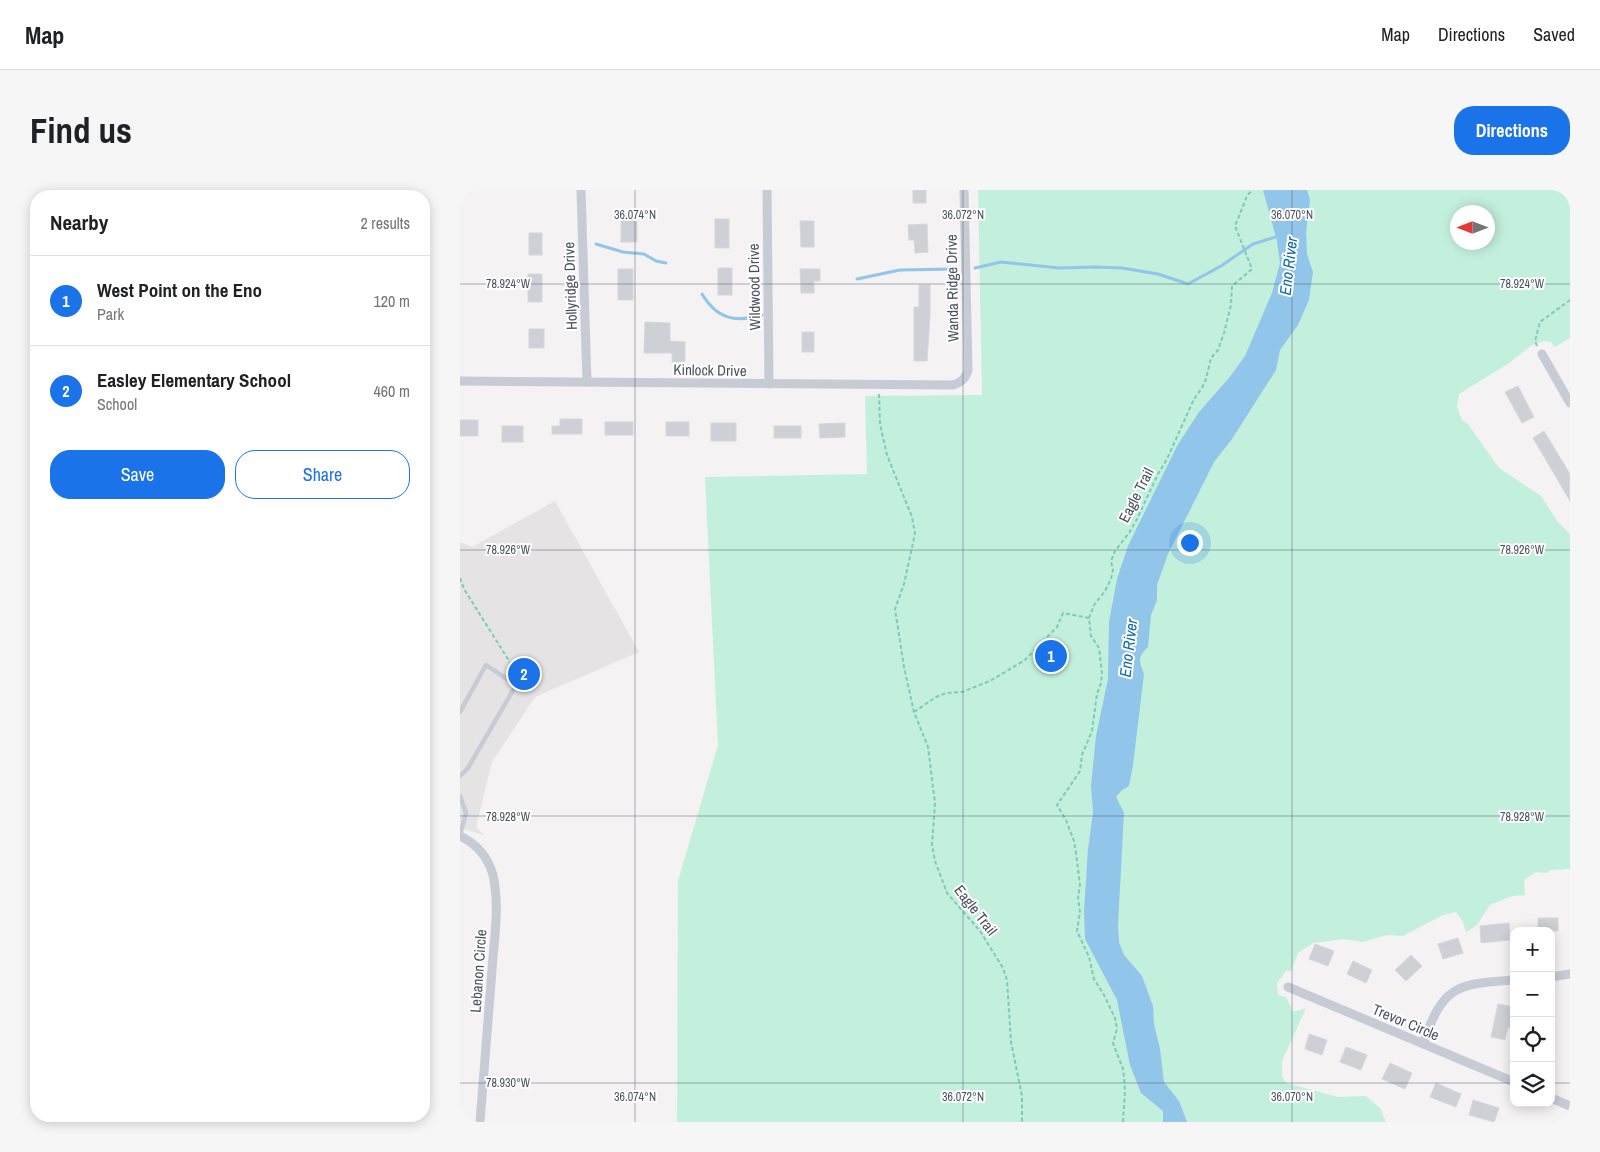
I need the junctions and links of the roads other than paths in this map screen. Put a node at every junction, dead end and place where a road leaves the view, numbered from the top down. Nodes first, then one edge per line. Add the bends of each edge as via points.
1 (582, 190) edge
2 (767, 190) edge
3 (964, 190) edge
4 (1542, 354) road end
5 (460, 381) edge
6 (586, 382) junction
7 (960, 383) joint
8 (769, 384) junction
9 (1570, 403) edge
10 (514, 670) road end
11 (515, 685) junction
12 (460, 712) edge
13 (460, 776) edge
14 (460, 796) edge
15 (460, 836) edge
16 (1570, 974) edge
17 (1555, 976) edge
18 (1510, 980) edge
19 (1288, 987) dead end
20 (1423, 1044) junction
21 (1510, 1080) edge
22 (1555, 1100) edge
23 (1570, 1106) edge
24 (480, 1122) edge

1 - 6 street, Hollyridge Drive
2 - 8 street, Wildwood Drive
3 - 7 street, Wanda Ridge Drive via 968,370
4 - 9 street
5 - 6 street, Kinlock Drive
6 - 8 street, Kinlock Drive
7 - 8 street, Kinlock Drive
10 - 11 lane
11 - 12 lane via 486,665
11 - 13 lane via 468,768
14 - 15 lane via 466,813
15 - 24 street, Lebanon Circle via 484,855 492,874 495,898
16 - 17 street
18 - 20 street via 1470,984 1454,991 1439,1007
19 - 20 street, Trevor Circle
20 - 21 street, Trevor Circle
22 - 23 street

